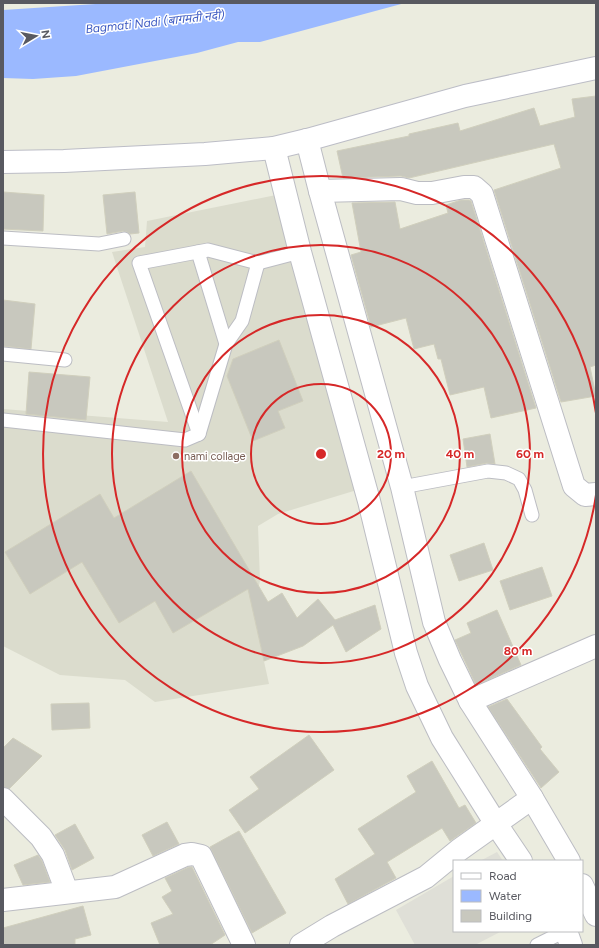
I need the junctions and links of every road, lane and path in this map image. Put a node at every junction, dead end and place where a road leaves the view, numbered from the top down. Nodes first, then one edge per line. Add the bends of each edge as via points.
1 (596, 68) edge
2 (307, 140) junction
3 (274, 148) junction
4 (3, 162) edge
5 (320, 191) junction
6 (3, 238) edge
7 (124, 239) dead end
8 (198, 252) junction
9 (300, 252) junction
10 (258, 263) junction
11 (226, 344) junction
12 (3, 354) edge
13 (65, 360) dead end
14 (3, 420) edge
15 (199, 434) junction
16 (402, 488) junction
17 (596, 494) edge
18 (532, 515) dead end
19 (596, 646) edge
20 (470, 701) junction
21 (532, 798) junction
22 (3, 799) edge
23 (496, 824) junction
24 (520, 860) edge
25 (568, 860) edge
26 (583, 887) edge
27 (67, 892) junction
28 (3, 900) edge
29 (596, 915) edge
30 (564, 932) edge
31 (566, 932) edge
32 (244, 945) edge
33 (301, 945) edge
34 (537, 945) edge
35 (572, 945) edge

1 - 2 street via 465,96
2 - 3 street
2 - 5 street
3 - 4 street via 64,162
3 - 9 street
5 - 16 street
5 - 17 street via 401,189 432,193 474,187 482,194 574,486 585,495
6 - 7 lane via 99,244
8 - 10 lane via 208,250
8 - 11 lane
8 - 15 lane via 139,263
9 - 10 lane
9 - 23 street via 369,501 406,653 417,686 442,738
10 - 11 lane via 242,321
11 - 15 lane
12 - 13 lane
14 - 15 lane via 185,440
16 - 18 lane via 488,471 506,473 519,479
16 - 20 street via 434,622
19 - 20 street
20 - 21 street
21 - 23 street
21 - 25 street
22 - 27 street via 42,837 53,855
23 - 24 street
23 - 33 street via 426,877
26 - 29 street
27 - 28 street
27 - 32 street via 115,886 185,855 201,856
30 - 34 lane
31 - 35 street

